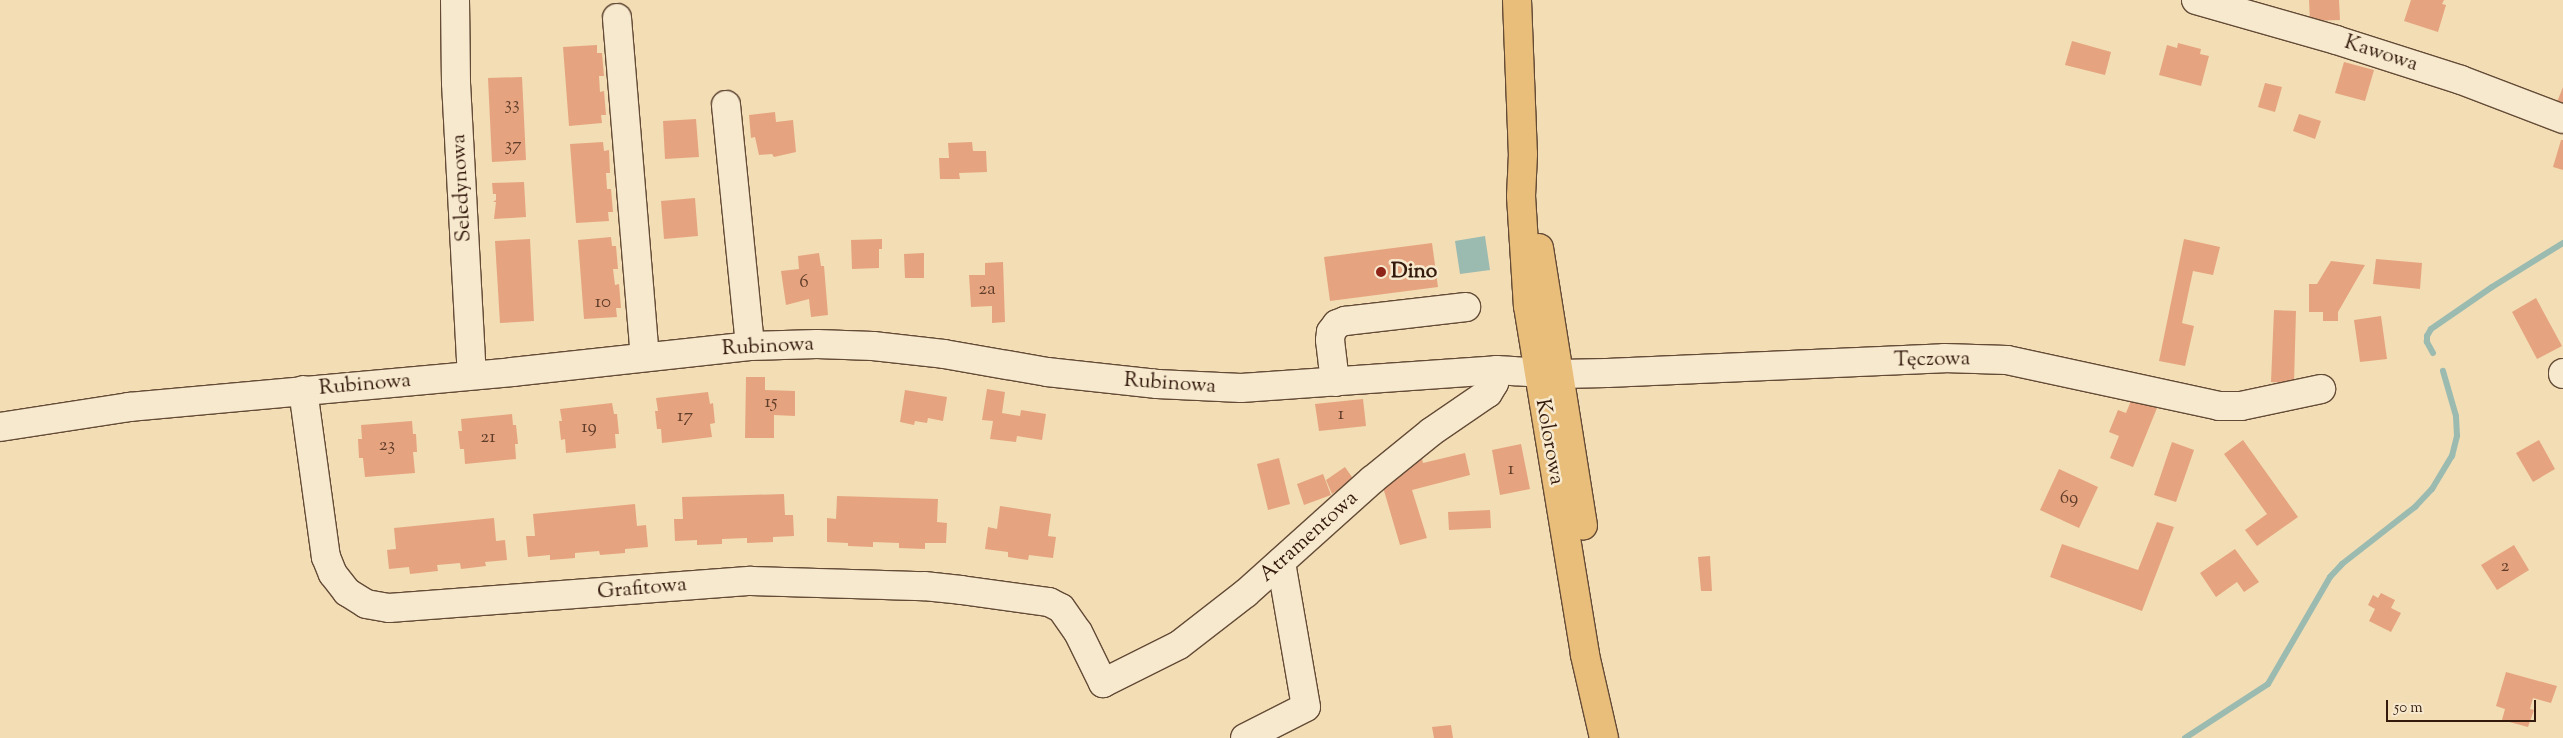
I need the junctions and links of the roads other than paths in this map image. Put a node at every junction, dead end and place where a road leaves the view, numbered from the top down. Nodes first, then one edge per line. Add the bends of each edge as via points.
1 (455, 0) edge
2 (1517, 0) edge
3 (2196, 0) edge
4 (617, 18) dead end
5 (726, 105) dead end
6 (2563, 119) edge
7 (1466, 307) dead end
8 (750, 346) junction
9 (645, 357) junction
10 (1496, 370) junction
11 (1548, 373) junction
12 (472, 375) junction
13 (1335, 382) junction
14 (2321, 389) dead end
15 (303, 390) junction
16 (0, 427) edge
17 (1281, 562) junction
18 (1103, 684) joint
19 (1603, 732) edge
20 (1245, 738) edge

1 - 12 street, Seledynowa via 456,83
2 - 11 main road, Kolorowa via 1525,273
3 - 6 street, Kawowa via 2461,80
4 - 9 street
5 - 8 street
7 - 13 street via 1337,324 1330,340
8 - 9 street, Rubinowa
8 - 13 street, Rubinowa via 873,346 944,354 1047,372 1157,384 1242,388
9 - 12 street, Rubinowa
10 - 11 street, Rubinowa
10 - 13 street, Rubinowa
10 - 17 street, Atramentowa via 1488,393 1424,438
11 - 14 street, Tęczowa via 1944,358 2007,360 2218,406 2241,406
11 - 19 main road, Kolorowa via 1585,655
12 - 15 street, Rubinowa
15 - 16 street, Rubinowa via 129,407
15 - 18 street, Grafitowa via 326,556 333,574 347,592 366,604 389,608 751,581 924,586 1049,602 1061,608 1078,632
17 - 18 street, Atramentowa via 1179,645
17 - 20 street via 1306,707

